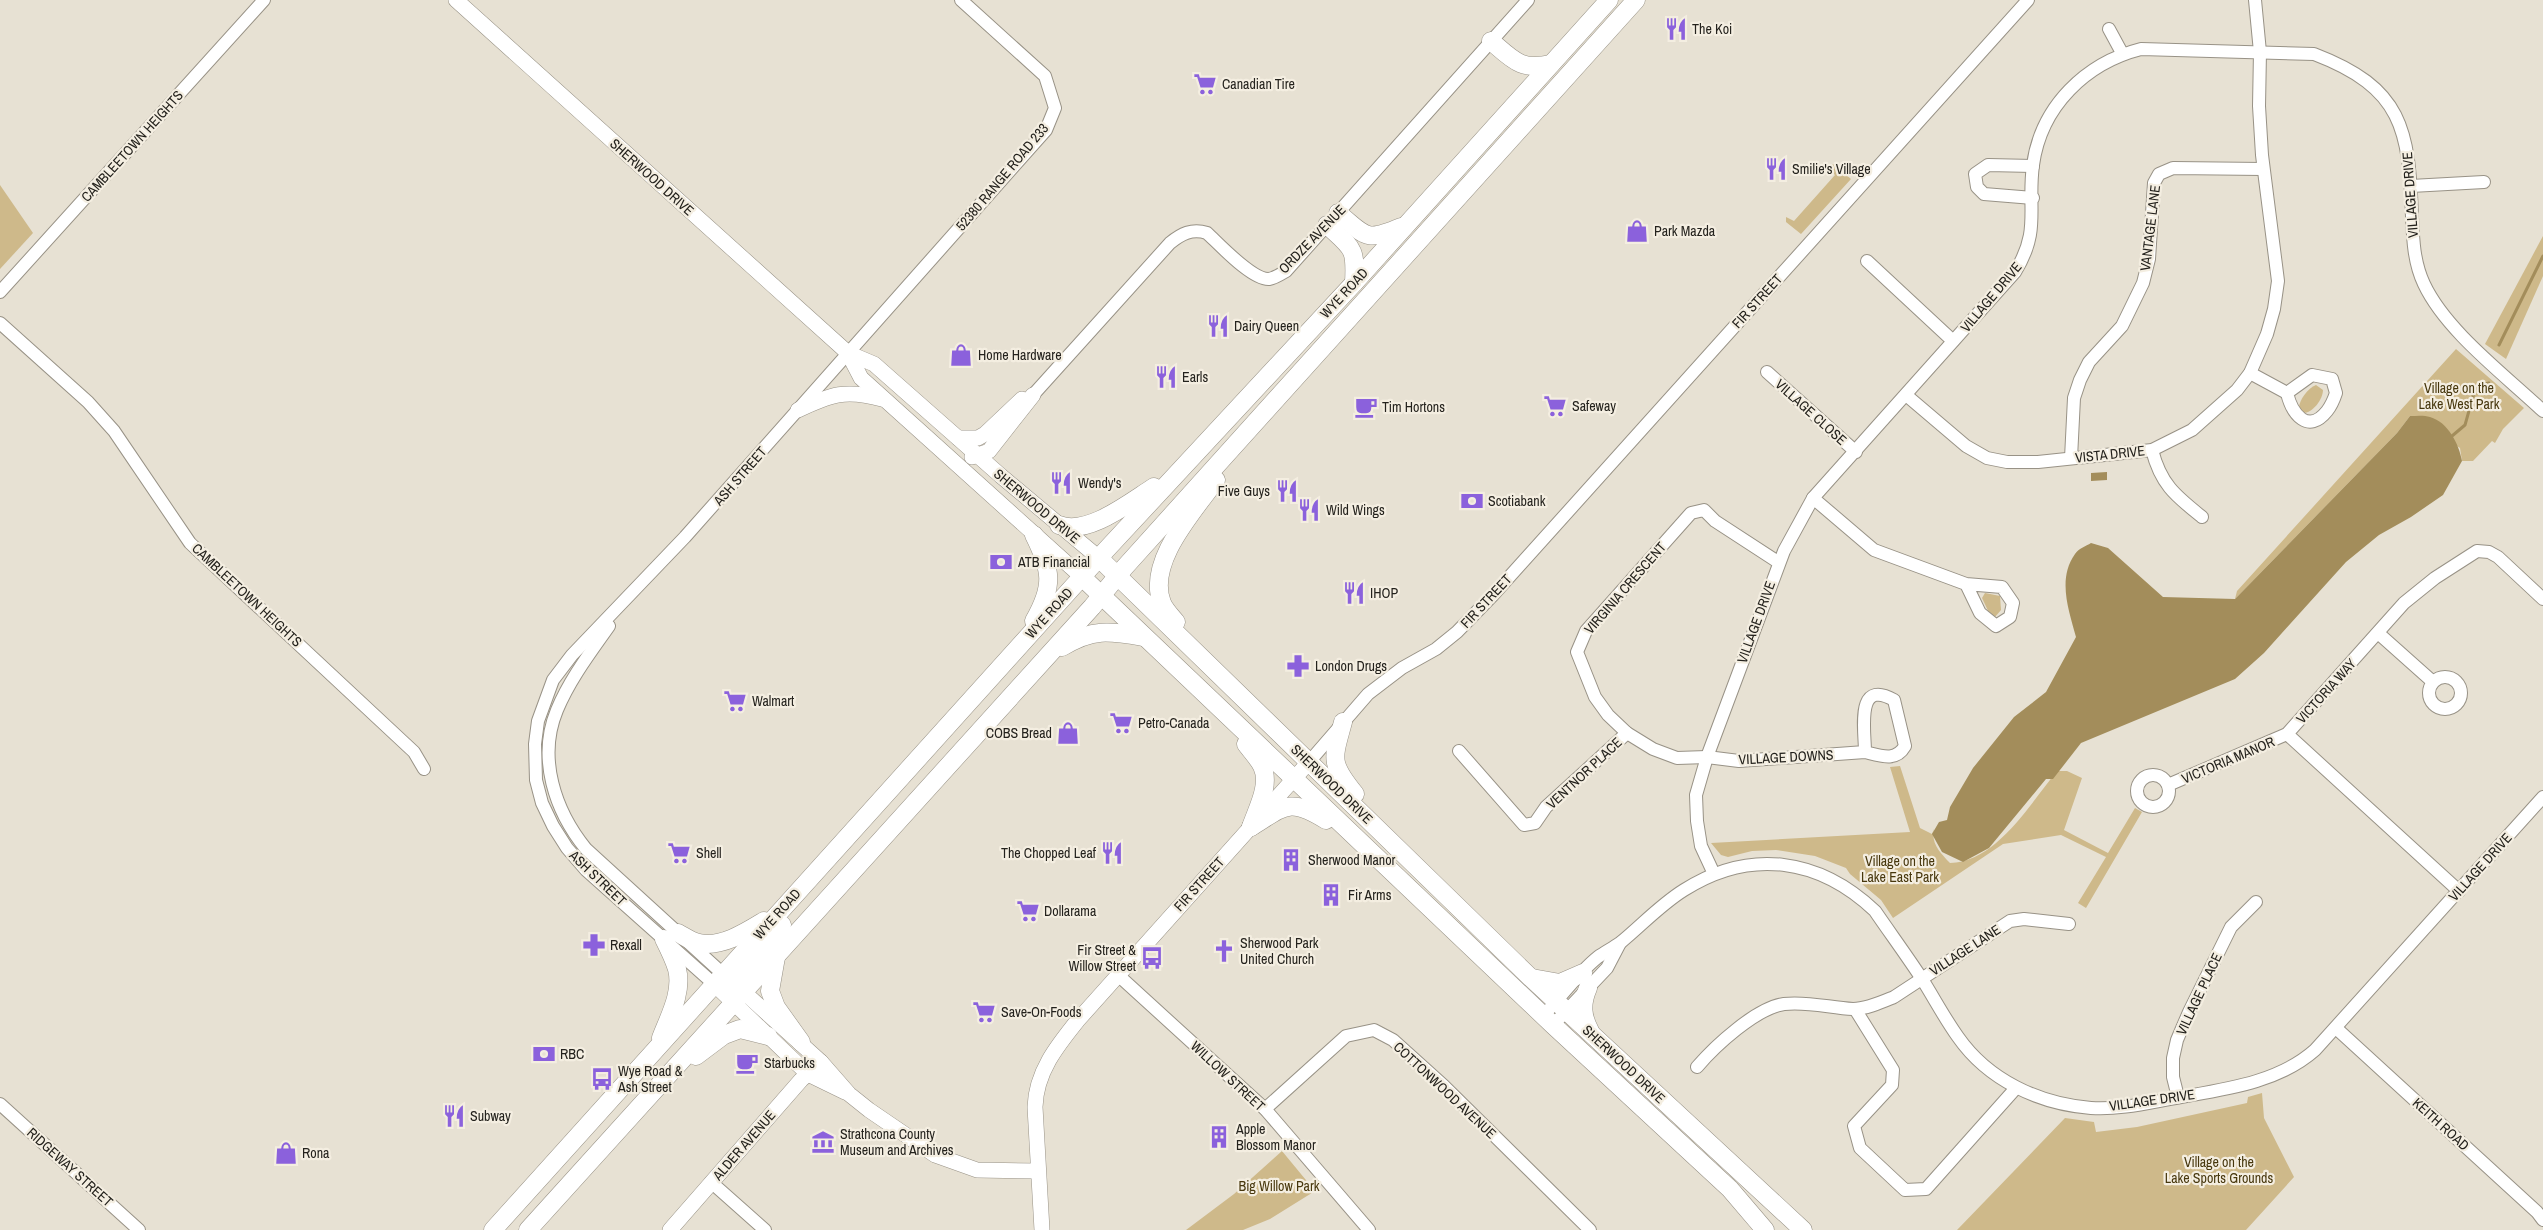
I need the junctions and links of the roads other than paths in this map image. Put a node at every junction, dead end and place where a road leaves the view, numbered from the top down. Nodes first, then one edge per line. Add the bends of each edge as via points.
1 (264, 0) edge
2 (456, 0) edge
3 (961, 0) edge
4 (1528, 0) edge
5 (1609, 0) edge
6 (1636, 0) edge
7 (2028, 0) edge
8 (2255, 0) edge
9 (2109, 29) dead end
10 (1491, 41) junction
11 (2260, 52) junction
12 (2122, 53) junction
13 (1551, 64) junction
14 (2033, 166) junction
15 (2264, 169) junction
16 (2484, 182) dead end
17 (2411, 186) junction
18 (2033, 198) junction
19 (1333, 219) junction
20 (1406, 225) junction
21 (1867, 261) dead end
22 (1354, 283) junction
23 (0, 292) edge
24 (0, 323) edge
25 (1953, 341) junction
26 (848, 353) junction
27 (1767, 372) dead end
28 (2250, 373) junction
29 (2288, 393) dead end
30 (1033, 395) junction
31 (1906, 395) junction
32 (885, 400) junction
33 (798, 410) junction
34 (1266, 410) junction
35 (2543, 411) edge
36 (911, 423) junction
37 (958, 438) junction
38 (2152, 450) junction
39 (1856, 452) junction
40 (978, 456) junction
41 (2071, 458) junction
42 (1176, 473) junction
43 (1813, 498) junction
44 (2202, 517) dead end
45 (1059, 525) junction
46 (1034, 535) junction
47 (1099, 558) junction
48 (1778, 562) junction
49 (1117, 576) junction
50 (1082, 578) junction
51 (1966, 584) dead end
52 (1101, 597) junction
53 (2543, 599) edge
54 (2378, 633) junction
55 (1144, 636) junction
56 (1022, 643) junction
57 (1050, 653) junction
58 (2433, 682) dead end
59 (1232, 689) junction
60 (1226, 715) junction
61 (1343, 722) junction
62 (1628, 733) junction
63 (2287, 734) junction
64 (1459, 751) dead end
65 (1866, 752) junction
66 (1707, 757) junction
67 (1309, 762) junction
68 (424, 769) dead end
69 (1294, 778) junction
70 (2168, 785) dead end
71 (2543, 797) edge
72 (1251, 827) junction
73 (1358, 841) junction
74 (1396, 845) junction
75 (834, 850) junction
76 (1714, 874) junction
77 (2459, 891) junction
78 (2256, 902) dead end
79 (778, 914) junction
80 (2069, 924) dead end
81 (671, 936) junction
82 (777, 953) junction
83 (1118, 974) junction
84 (1531, 978) junction
85 (1921, 978) junction
86 (1586, 980) junction
87 (730, 988) junction
88 (1562, 1006) junction
89 (1855, 1009) junction
90 (1548, 1021) junction
91 (2337, 1028) junction
92 (1592, 1034) junction
93 (768, 1036) junction
94 (801, 1042) junction
95 (658, 1048) junction
96 (821, 1062) junction
97 (1697, 1066) dead end
98 (808, 1074) junction
99 (666, 1078) junction
100 (2016, 1088) junction
101 (849, 1094) junction
102 (2178, 1097) junction
103 (0, 1104) edge
104 (1265, 1109) junction
105 (1038, 1171) junction
106 (711, 1182) junction
107 (2543, 1220) edge
108 (140, 1230) edge
109 (493, 1230) edge
110 (528, 1230) edge
111 (670, 1230) edge
112 (765, 1230) edge
113 (1042, 1230) edge
114 (1369, 1230) edge
115 (1590, 1230) edge
116 (1765, 1230) edge
117 (1803, 1230) edge

1 - 23 street, CAMBLEETOWN HEIGHTS
2 - 26 street, SHERWOOD DRIVE
3 - 26 street, 52380 RANGE ROAD 233 via 1045,76 1055,108 1046,130
4 - 10 street, ORDZE AVENUE
5 - 13 main road, WYE ROAD
6 - 34 main road, WYE ROAD
7 - 61 street, FIR STREET via 1473,616 1436,649 1381,684
8 - 11 street, VISTA DRIVE
9 - 12 street
10 - 13 main road via 1521,65
10 - 19 street, ORDZE AVENUE
11 - 12 street, VILLAGE DRIVE via 2141,49
11 - 15 street, VISTA DRIVE via 2258,106
11 - 17 street, VILLAGE DRIVE via 2314,54 2350,69 2376,88 2405,135
12 - 14 street, VILLAGE DRIVE via 2092,71 2063,95 2040,134
13 - 20 main road, WYE ROAD
14 - 18 street, VILLAGE DRIVE
14 - 18 street via 1988,165 1974,174 1977,187 1984,194
15 - 28 street, VISTA DRIVE via 2278,281 2267,334
15 - 41 street, VANTAGE LANE via 2173,168 2159,174 2154,183 2149,259 2143,283 2122,326 2089,362 2080,380 2074,398
16 - 17 street
17 - 35 street, VILLAGE DRIVE via 2413,243 2424,284 2446,320
18 - 25 street, VILLAGE DRIVE via 2030,239 2025,256 2015,272
19 - 20 main road via 1369,237
19 - 22 main road via 1354,253
19 - 30 street, ORDZE AVENUE via 1286,270 1270,279 1249,270 1207,233 1199,230 1180,235
20 - 22 main road, WYE ROAD
21 - 25 street
22 - 42 main road, WYE ROAD
24 - 68 street, CAMBLEETOWN HEIGHTS via 88,402 114,431 190,543 414,752
25 - 31 street, VILLAGE DRIVE
26 - 32 street, SHERWOOD DRIVE via 861,378
26 - 33 street, ASH STREET
26 - 37 street, SHERWOOD DRIVE via 874,364
27 - 39 street, VILLAGE CLOSE
28 - 29 street
28 - 38 street, VISTA DRIVE via 2220,407 2192,430
30 - 37 street via 1016,403 978,438
30 - 40 street via 989,452
31 - 39 street, VILLAGE DRIVE
31 - 41 street, VISTA DRIVE via 1966,446 1987,458 2038,462
32 - 33 street via 836,393
32 - 36 street, SHERWOOD DRIVE
33 - 81 street, ASH STREET via 630,597 572,655 553,680 538,721 536,780 542,803 567,848 586,870
34 - 49 main road, WYE ROAD
34 - 59 main road via 1172,541 1159,577 1158,587 1164,608 1212,661
36 - 40 street via 928,426 969,458
36 - 46 street, SHERWOOD DRIVE
37 - 40 street, SHERWOOD DRIVE
38 - 41 street, VISTA DRIVE
38 - 44 street via 2171,491
39 - 43 street, VILLAGE DRIVE
40 - 45 street, SHERWOOD DRIVE
42 - 45 main road via 1104,518 1070,529
42 - 47 main road, WYE ROAD
43 - 48 street, VILLAGE DRIVE
43 - 51 street via 1874,550
45 - 47 street, SHERWOOD DRIVE
46 - 50 street, SHERWOOD DRIVE
46 - 56 main road via 1050,575 1041,609
47 - 49 main road, SHERWOOD DRIVE
47 - 50 main road, WYE ROAD
48 - 62 street, VIRGINIA CRESCENT via 1715,521 1704,510 1691,513 1586,631 1577,652 1586,678 1604,709
48 - 66 street, VILLAGE DRIVE
49 - 52 main road, WYE ROAD
49 - 59 main road, SHERWOOD DRIVE
50 - 52 main road, SHERWOOD DRIVE
50 - 56 main road, WYE ROAD
52 - 55 main road, SHERWOOD DRIVE
52 - 57 main road, WYE ROAD
53 - 54 street, VICTORIA WAY via 2498,557 2489,552 2477,552 2435,578 2404,603
54 - 58 street
54 - 63 street, VICTORIA WAY
55 - 57 main road via 1094,632
55 - 60 main road, SHERWOOD DRIVE
56 - 75 main road, WYE ROAD
57 - 82 main road, WYE ROAD
59 - 67 main road, SHERWOOD DRIVE
60 - 69 main road, SHERWOOD DRIVE
60 - 72 main road via 1265,772 1264,790
61 - 67 street, FIR STREET
61 - 74 main road via 1335,749 1335,764
62 - 64 street, VENTNOR PLACE via 1546,807 1535,822 1524,824
62 - 66 street, VIRGINIA CRESCENT via 1653,749 1677,758
63 - 70 street, VICTORIA MANOR
63 - 77 street, VICTORIA WAY
65 - 65 street, VILLAGE DOWNS via 1894,756 1900,754 1905,746 1894,700 1886,696 1878,694 1871,697 1864,706
65 - 66 street, VILLAGE DOWNS via 1739,761
66 - 76 street, VILLAGE DRIVE via 1696,795 1697,821 1701,846
67 - 69 street, FIR STREET
67 - 74 main road, SHERWOOD DRIVE
69 - 72 street, FIR STREET
69 - 73 main road, SHERWOOD DRIVE
71 - 77 street, VILLAGE DRIVE
72 - 73 main road via 1294,805 1305,808
72 - 83 street, FIR STREET
73 - 90 main road, SHERWOOD DRIVE
74 - 84 main road, SHERWOOD DRIVE
75 - 79 main road, WYE ROAD
75 - 87 main road via 832,866
76 - 85 street, VILLAGE DRIVE via 1748,865 1771,864 1809,869 1834,880 1874,910
76 - 86 street, VILLAGE DRIVE via 1662,905 1620,943 1596,958
77 - 91 street, VILLAGE DRIVE
78 - 102 street, VILLAGE PLACE via 2231,927 2188,1012 2174,1058 2173,1077
79 - 81 main road via 720,942 698,943
79 - 87 main road, WYE ROAD
80 - 85 street, VILLAGE LANE via 2024,919 2010,921
81 - 87 street, ASH STREET
81 - 95 main road via 679,981
82 - 87 main road, WYE ROAD
82 - 94 main road via 770,990 776,1007
83 - 104 street, WILLOW STREET
83 - 105 street, FIR STREET via 1063,1038 1045,1065 1035,1090
84 - 86 main road via 1560,983
84 - 88 main road, SHERWOOD DRIVE
85 - 89 street, VILLAGE LANE via 1894,997
85 - 100 street, VILLAGE DRIVE via 1968,1049
86 - 88 street, VILLAGE DRIVE
86 - 92 main road via 1583,1013
87 - 93 street, ASH STREET
87 - 94 street, ASH STREET
87 - 95 main road, WYE ROAD
87 - 99 main road, WYE ROAD
88 - 90 street, VILLAGE DRIVE
88 - 92 main road, SHERWOOD DRIVE
89 - 97 street, VILLAGE LANE via 1782,1004 1744,1023
89 - 100 street via 1892,1070 1892,1084 1854,1126 1860,1148 1905,1190 1926,1189
90 - 116 main road, SHERWOOD DRIVE via 1730,1189
91 - 102 street, VILLAGE DRIVE via 2309,1056 2271,1076 2224,1090
91 - 107 street, KEITH ROAD
92 - 117 main road, SHERWOOD DRIVE
93 - 98 street, ASH STREET
93 - 99 main road via 745,1029 732,1032
94 - 96 street, ASH STREET
95 - 109 main road, WYE ROAD
96 - 98 street, ALDER AVENUE
96 - 101 street, ASH STREET
98 - 101 street, ASH STREET
98 - 106 street, ALDER AVENUE
99 - 110 main road, WYE ROAD
100 - 102 street, VILLAGE DRIVE via 2040,1098 2092,1108 2128,1106
101 - 105 street, ASH STREET via 914,1142 956,1164 977,1170
103 - 108 street, RIDGEWAY STREET
104 - 114 street, WILLOW STREET
104 - 115 street, COTTONWOOD AVENUE via 1346,1036 1374,1030 1393,1040 1444,1086
105 - 113 street, FIR STREET
106 - 111 street, ALDER AVENUE
106 - 112 street

